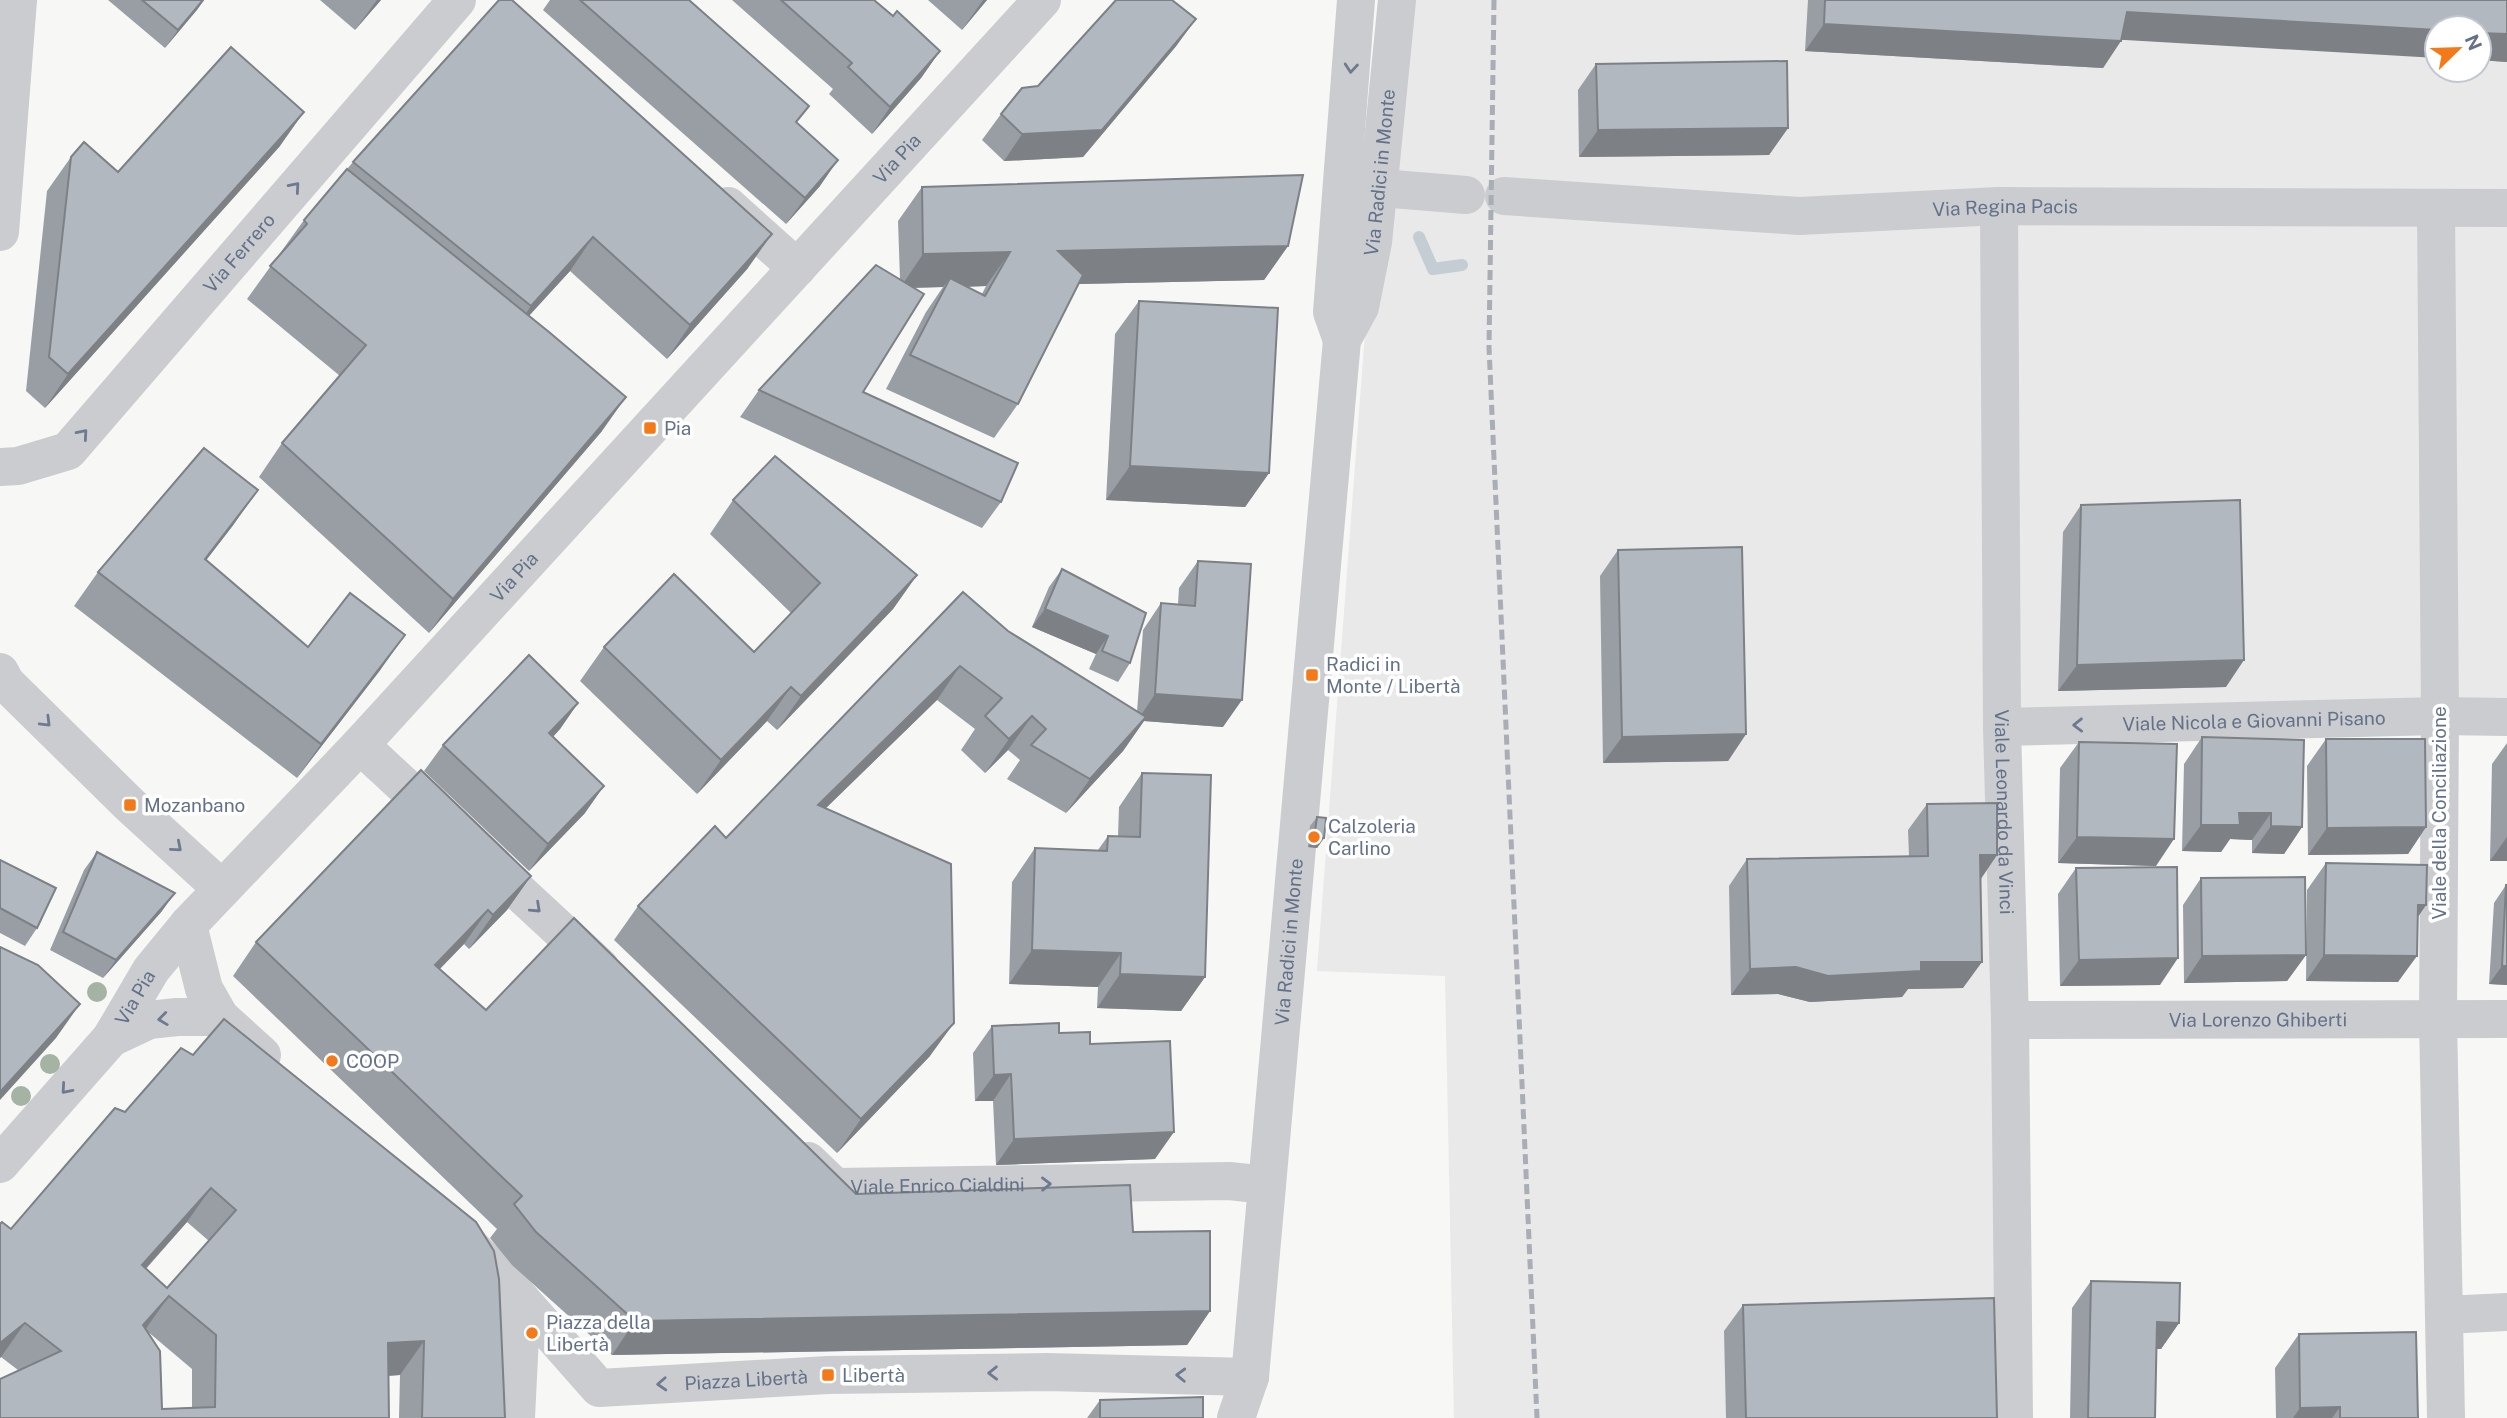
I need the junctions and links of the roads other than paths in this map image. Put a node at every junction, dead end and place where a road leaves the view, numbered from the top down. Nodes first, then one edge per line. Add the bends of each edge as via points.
1 (18, 0) edge
2 (457, 0) edge
3 (1042, 0) edge
4 (1356, 0) edge
5 (1397, 0) edge
6 (8, 51) edge
7 (703, 184) edge
8 (1342, 184) junction
9 (1380, 188) junction
10 (1465, 195) dead end
11 (1504, 196) dead end
12 (1999, 206) junction
13 (2507, 208) edge
14 (2436, 209) junction
15 (0, 232) edge
16 (797, 268) junction
17 (1342, 340) junction
18 (0, 467) edge
19 (0, 672) edge
20 (2440, 716) junction
21 (2507, 717) edge
22 (2002, 727) junction
23 (360, 745) junction
24 (222, 889) junction
25 (188, 925) junction
26 (623, 989) edge
27 (220, 1017) junction
28 (2438, 1019) junction
29 (2507, 1019) edge
30 (2010, 1020) junction
31 (111, 1038) junction
32 (290, 1080) edge
33 (785, 1140) edge
34 (0, 1164) edge
35 (1267, 1185) junction
36 (440, 1217) edge
37 (502, 1278) junction
38 (2507, 1312) edge
39 (2444, 1315) junction
40 (1250, 1377) junction
41 (516, 1418) edge
42 (1236, 1418) edge
43 (1263, 1418) edge
44 (2014, 1418) edge
45 (2446, 1418) edge

1 - 6 street
18 -> 2 street, Via Ferrero via 68,451
3 - 16 street, Via Pia
4 -> 8 street, Via Radici in Monte
5 - 9 street, Via Radici in Monte
6 - 15 street
7 - 16 street
8 - 9 street
8 - 17 street, Via Radici in Monte via 1332,312
9 - 10 street
9 - 17 street, Via Radici in Monte via 1360,307
11 - 12 street, Via Regina Pacis via 1799,216
12 - 14 street, Via Regina Pacis
12 - 22 street, Viale Leonardo da Vinci
13 - 14 street, Via Regina Pacis
14 - 20 street, Viale della Conciliazione
16 - 23 street, Via Pia
17 - 35 street, Via Radici in Monte
19 -> 24 street via 121,796
20 - 21 street, Viale Nicola e Giovanni Pisano
20 -> 22 street, Viale Nicola e Giovanni Pisano
20 - 28 street, Viale della Conciliazione
22 - 30 street, Viale Leonardo da Vinci
23 - 24 street, Via Pia
23 -> 26 street
24 - 25 street, Via Pia
25 - 27 street via 204,989
25 - 31 street, Via Pia via 151,970
27 -> 31 street via 149,1020
27 - 32 street
28 - 29 street, Via Lorenzo Ghiberti
28 - 30 street, Via Lorenzo Ghiberti
28 - 39 street, Viale della Conciliazione
30 - 44 street, Viale Leonardo da Vinci
31 -> 34 street, Via Pia
33 -> 35 street, Viale Enrico Cialdini via 835,1187 1229,1181
35 - 40 street, Via Radici in Monte
36 - 37 street
40 -> 37 street, Piazza Libertà via 1047,1372 828,1375 599,1388
37 - 41 street via 520,1336
38 - 39 street
39 - 45 street, Viale della Conciliazione
40 - 42 street, Via Radici in Monte
40 - 43 street, Via Radici in Monte

